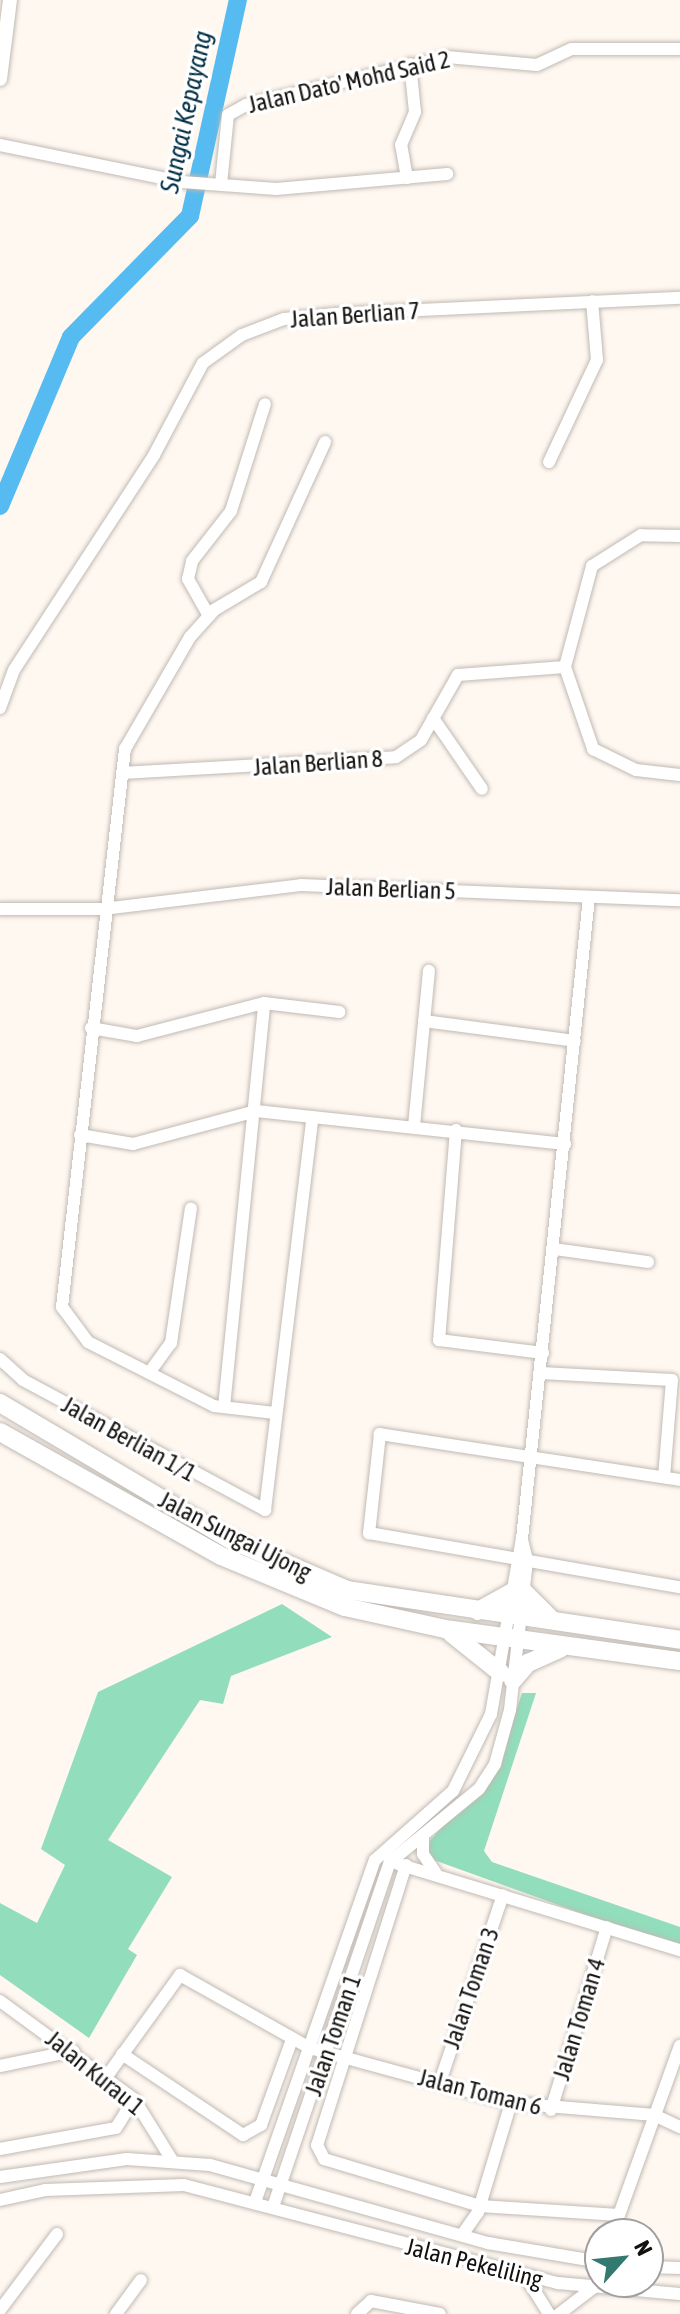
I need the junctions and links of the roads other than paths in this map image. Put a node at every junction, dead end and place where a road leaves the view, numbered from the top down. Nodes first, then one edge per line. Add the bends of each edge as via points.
1 (10, 0) edge
2 (680, 49) edge
3 (410, 64) junction
4 (0, 79) edge
5 (0, 145) edge
6 (447, 174) dead end
7 (407, 178) junction
8 (217, 184) junction
9 (680, 298) edge
10 (592, 301) junction
11 (265, 404) dead end
12 (325, 442) dead end
13 (549, 462) dead end
14 (680, 536) edge
15 (209, 616) junction
16 (565, 667) junction
17 (0, 708) edge
18 (433, 718) junction
19 (122, 773) junction
20 (680, 775) edge
21 (482, 789) dead end
22 (589, 897) junction
23 (680, 900) edge
24 (0, 909) edge
25 (103, 909) junction
26 (429, 971) dead end
27 (264, 1003) junction
28 (339, 1012) dead end
29 (424, 1021) junction
30 (91, 1028) junction
31 (575, 1041) junction
32 (256, 1111) junction
33 (312, 1119) junction
34 (414, 1126) junction
35 (456, 1130) junction
36 (80, 1135) junction
37 (565, 1144) junction
38 (191, 1208) dead end
39 (554, 1249) junction
40 (648, 1262) dead end
41 (543, 1353) junction
42 (0, 1359) edge
43 (149, 1373) junction
44 (541, 1373) junction
45 (0, 1403) edge
46 (224, 1407) junction
47 (275, 1413) junction
48 (0, 1432) edge
49 (531, 1456) junction
50 (664, 1477) junction
51 (680, 1480) edge
52 (522, 1559) junction
53 (680, 1587) edge
54 (518, 1592) junction
55 (476, 1612) junction
56 (514, 1618) junction
57 (560, 1624) junction
58 (445, 1629) junction
59 (512, 1640) junction
60 (680, 1640) edge
61 (567, 1646) junction
62 (680, 1661) edge
63 (507, 1676) junction
64 (423, 1837) junction
65 (375, 1860) junction
66 (390, 1862) junction
67 (406, 1865) junction
68 (436, 1873) junction
69 (503, 1895) junction
70 (369, 1927) junction
71 (607, 1927) junction
72 (385, 1931) junction
73 (680, 1950) edge
74 (0, 2001) edge
75 (291, 2042) junction
76 (680, 2046) edge
77 (310, 2048) junction
78 (73, 2051) junction
79 (328, 2053) junction
80 (122, 2054) junction
81 (346, 2057) junction
82 (0, 2066) edge
83 (107, 2076) junction
84 (440, 2082) junction
85 (134, 2099) junction
86 (511, 2103) junction
87 (551, 2110) junction
88 (654, 2115) junction
89 (680, 2127) edge
90 (0, 2149) edge
91 (172, 2160) junction
92 (0, 2177) edge
93 (264, 2179) junction
94 (281, 2184) junction
95 (0, 2200) edge
96 (255, 2202) junction
97 (273, 2207) junction
98 (479, 2209) junction
99 (57, 2234) dead end
100 (462, 2235) junction
101 (488, 2243) junction
102 (584, 2259) edge
103 (525, 2276) junction
104 (141, 2280) dead end
105 (584, 2285) edge
106 (584, 2295) edge
107 (0, 2310) edge
108 (414, 2311) edge
109 (116, 2314) edge
110 (357, 2314) edge
111 (440, 2314) edge
112 (549, 2314) edge
113 (559, 2314) edge

1 - 4 main road
2 - 3 street, Jalan Dato' Mohd Said 2 via 572,49 537,65 474,54
3 - 7 street via 415,112 401,145
3 - 8 street, Jalan Dato' Mohd Said 2 via 233,110
5 - 8 street via 182,182
6 - 7 street
7 - 8 street via 276,189
9 - 10 street, Jalan Berlian 7
10 - 13 street via 597,360
10 - 17 street, Jalan Berlian 7 via 284,319 242,335 203,363 154,455 14,670
11 - 15 street via 231,511 192,561 188,579
12 - 15 street via 261,582
14 - 16 street via 641,535 592,566
15 - 19 street via 145,706
16 - 18 street, Jalan Berlian 8 via 458,675
16 - 20 street via 593,749 636,770
18 - 19 street, Jalan Berlian 8 via 421,740 370,763
18 - 21 street
19 - 25 street
22 - 23 street, Jalan Berlian 5
22 - 25 street, Jalan Berlian 5 via 301,885
22 - 31 street
24 - 25 street, Jalan Berlian 5
25 - 30 street
26 - 29 street
27 - 28 street
27 - 30 street via 137,1036
27 - 32 street
29 - 31 street
29 - 34 street
30 - 36 street
31 - 37 street
32 - 33 street
32 - 36 street via 133,1144
32 - 46 street
33 - 34 street
33 - 47 street
34 - 35 street
35 - 37 street
35 - 41 street via 439,1340
36 - 43 street via 62,1307 88,1342
37 - 39 street
38 - 43 street via 171,1343
39 - 40 street
39 - 41 street
41 - 44 street
42 - 47 street, Jalan Berlian 1/1 via 23,1380 265,1510
43 - 46 street
44 - 49 street
44 - 50 street via 672,1380
45 - 55 highway, Jalan Sungai Ujong via 298,1572 347,1590
46 - 47 street
48 - 58 highway, Jalan Sungai Ujong via 289,1588
49 - 50 street
49 - 52 street
49 - 52 street via 380,1434 369,1533
50 - 51 street
52 - 53 street
52 - 54 street, Jalan Toman 1
54 - 55 highway
54 - 56 street, Jalan Toman 1
54 - 57 highway
55 - 56 highway, Jalan Sungai Ujong
56 - 57 highway, Jalan Sungai Ujong
56 - 59 street, Jalan Toman 1
57 - 60 highway, Jalan Sungai Ujong
58 - 59 highway, Jalan Sungai Ujong
58 - 63 highway
59 - 61 highway, Jalan Sungai Ujong
59 - 63 street, Jalan Toman 1
61 - 62 highway, Jalan Sungai Ujong
61 - 63 highway
63 - 64 street, Jalan Toman 1 via 495,1764 479,1789
63 - 65 street, Jalan Toman 1 via 466,1774
64 - 66 street, Jalan Toman 1
64 - 68 street via 423,1854
65 - 66 street
65 - 77 street, Jalan Toman 1
66 - 67 street
66 - 70 street, Jalan Toman 1
67 - 68 street
67 - 72 street
68 - 69 street
69 - 71 street
69 - 84 street, Jalan Toman 3
70 - 72 street
70 - 79 street, Jalan Toman 1
71 - 73 street
71 - 87 street, Jalan Toman 4
72 - 81 street
74 - 78 street, Jalan Kurau 1
75 - 77 street, Jalan Toman 6
75 - 80 street, Jalan Toman 6 via 180,1975
75 - 80 street via 261,2125 243,2135
76 - 88 street
77 - 79 street, Jalan Toman 6
77 - 93 street, Jalan Toman 1
78 - 82 street
78 - 83 street, Jalan Kurau 1
79 - 81 street, Jalan Toman 6
79 - 94 street, Jalan Toman 1
80 - 83 street
81 - 84 street, Jalan Toman 6
81 - 98 street via 317,2153
83 - 85 street, Jalan Kurau 1
84 - 86 street, Jalan Toman 6
85 - 90 street via 116,2128
85 - 91 street, Jalan Kurau 1
86 - 87 street, Jalan Toman 6
86 - 98 street
87 - 88 street, Jalan Toman 6
88 - 89 street, Jalan Toman 6
88 - 98 street via 624,2212
91 - 92 street, Jalan Pekeliling via 82,2162
91 - 93 street, Jalan Pekeliling
93 - 94 street, Jalan Pekeliling
93 - 96 street, Jalan Toman 1
94 - 97 street, Jalan Toman 1
94 - 100 street, Jalan Pekeliling
95 - 96 street, Jalan Pekeliling via 45,2190 184,2185
96 - 97 street, Jalan Pekeliling
97 - 103 street, Jalan Pekeliling
98 - 100 street
98 - 101 street
99 - 107 street
100 - 101 street, Jalan Pekeliling
101 - 102 street, Jalan Pekeliling
103 - 105 street, Jalan Pekeliling
103 - 112 street
104 - 109 street
106 - 113 street
108 - 110 street via 365,2301
108 - 111 street

